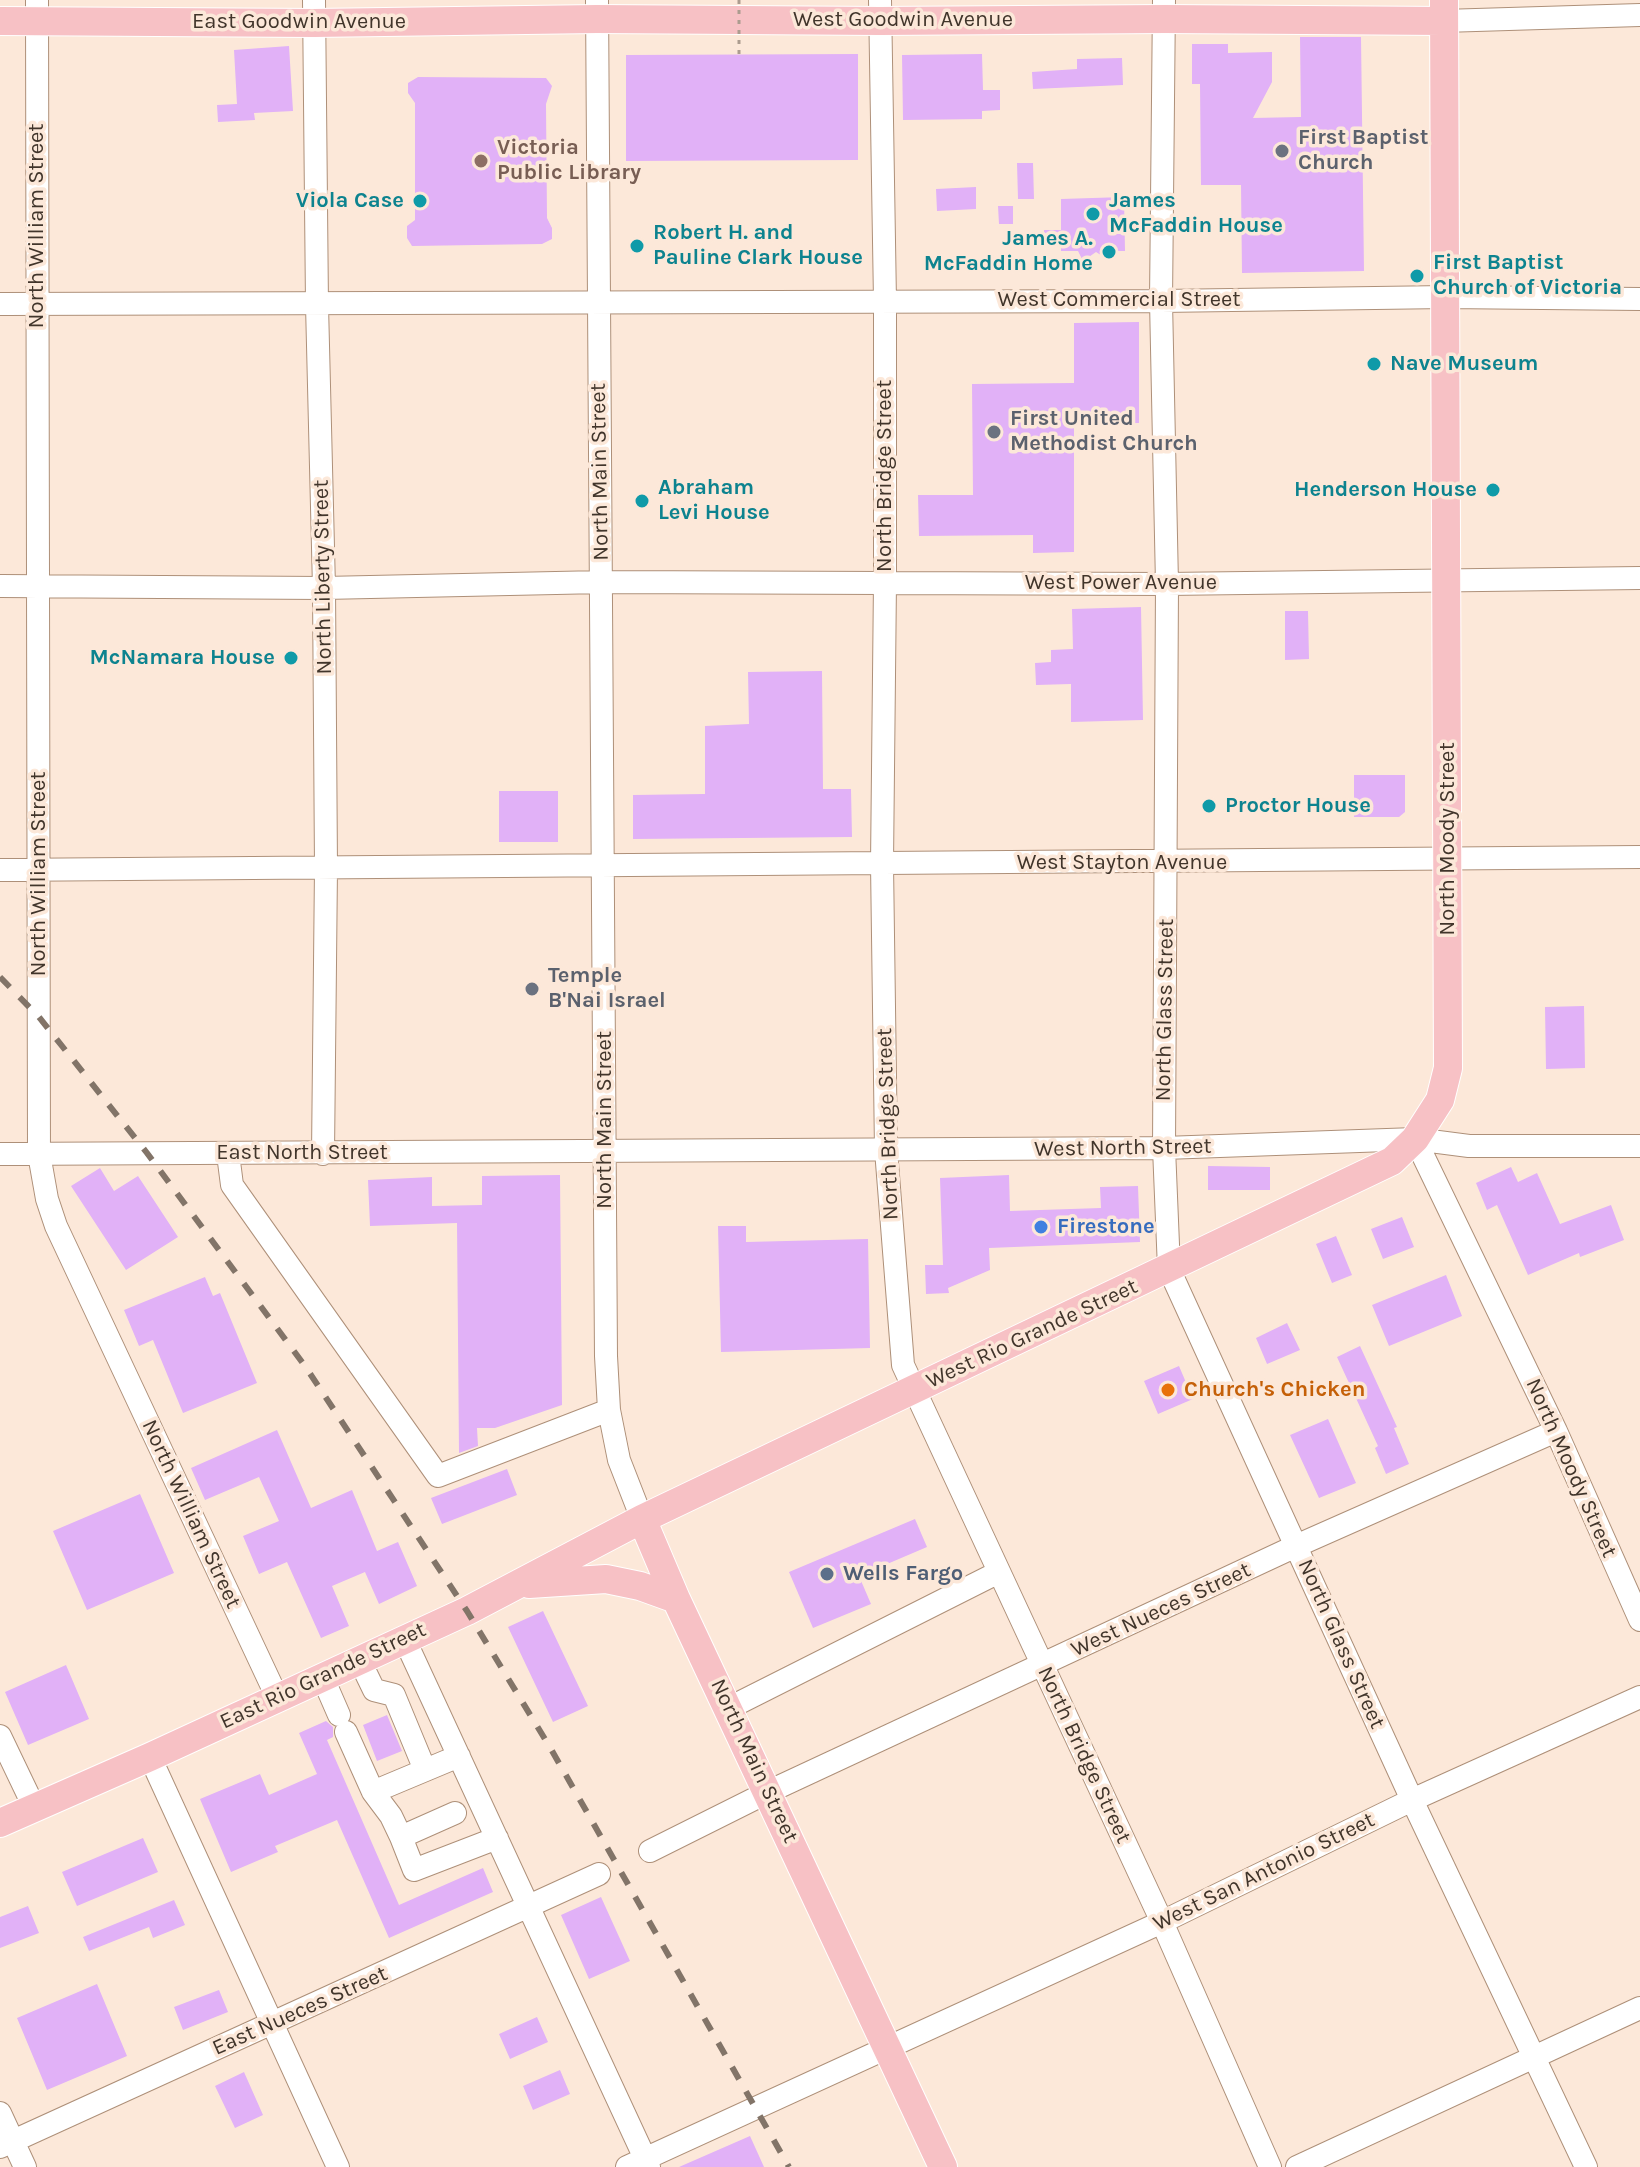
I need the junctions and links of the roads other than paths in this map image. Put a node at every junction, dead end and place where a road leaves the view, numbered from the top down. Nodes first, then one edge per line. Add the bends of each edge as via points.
1 (1164, 9) edge
2 (1573, 9) edge
3 (597, 10) edge
4 (880, 10) edge
5 (1060, 10) edge
6 (37, 11) edge
7 (1443, 11) edge
8 (314, 12) edge
9 (1640, 15) edge
10 (0, 21) edge
11 (1446, 297) junction
12 (1640, 299) edge
13 (885, 301) junction
14 (1161, 301) junction
15 (36, 303) junction
16 (599, 303) junction
17 (0, 304) edge
18 (317, 305) junction
19 (1640, 578) edge
20 (1448, 579) junction
21 (885, 581) junction
22 (602, 582) junction
23 (1167, 584) junction
24 (38, 585) junction
25 (0, 586) edge
26 (324, 588) junction
27 (1640, 857) edge
28 (1448, 860) junction
29 (1166, 862) junction
30 (604, 863) junction
31 (882, 864) junction
32 (326, 868) junction
33 (39, 869) junction
34 (0, 870) edge
35 (1415, 1139) junction
36 (1640, 1146) edge
37 (1164, 1148) junction
38 (605, 1149) junction
39 (886, 1150) junction
40 (0, 1154) edge
41 (39, 1154) junction
42 (228, 1154) junction
43 (323, 1154) junction
44 (1169, 1269) junction
45 (913, 1391) junction
46 (609, 1410) junction
47 (1556, 1431) junction
48 (642, 1519) junction
49 (1296, 1546) junction
50 (999, 1572) junction
51 (516, 1585) junction
52 (676, 1599) junction
53 (1640, 1620) edge
54 (404, 1638) junction
55 (359, 1659) junction
56 (1042, 1667) junction
57 (322, 1676) junction
58 (277, 1697) junction
59 (1640, 1697) edge
60 (729, 1708) junction
61 (0, 1736) edge
62 (459, 1756) junction
63 (150, 1757) junction
64 (425, 1770) junction
65 (373, 1792) junction
66 (768, 1792) junction
67 (1412, 1800) junction
68 (34, 1807) junction
69 (455, 1813) dead end
70 (0, 1823) edge
71 (401, 1837) junction
72 (497, 1838) junction
73 (650, 1851) dead end
74 (599, 1874) dead end
75 (529, 1906) junction
76 (1162, 1922) junction
77 (1640, 2008) edge
78 (272, 2024) junction
79 (888, 2046) junction
80 (1535, 2055) junction
81 (0, 2113) edge
82 (6, 2144) edge
83 (640, 2164) edge
84 (25, 2167) edge
85 (338, 2167) edge
86 (943, 2167) edge
87 (1270, 2167) edge
88 (1297, 2167) edge
89 (1586, 2167) edge

1 - 5 main road, West Goodwin Avenue
1 - 7 main road, West Goodwin Avenue
1 - 14 street, North Glass Street
2 - 7 street, West Goodwin Avenue
2 - 9 street, West Goodwin Avenue
3 - 4 main road, West Goodwin Avenue
3 - 8 main road, East Goodwin Avenue
3 - 16 street, North Main Street
4 - 5 main road, West Goodwin Avenue
4 - 13 street, North Bridge Street
6 - 8 main road, East Goodwin Avenue
6 - 10 main road, East Goodwin Avenue
6 - 15 street, North William Street
7 - 11 main road, North Moody Street
8 - 18 street, North Liberty Street
11 - 12 street, West Commercial Street
11 - 14 street, West Commercial Street
11 - 20 main road, North Moody Street
13 - 14 street, West Commercial Street
13 - 16 street, West Commercial Street
13 - 21 street, North Bridge Street
14 - 23 street, North Glass Street
15 - 17 street, West Commercial Street
15 - 18 street, West Commercial Street
15 - 24 street, North William Street
16 - 18 street, West Commercial Street
16 - 22 street, North Main Street
18 - 26 street, North Liberty Street
19 - 20 street, West Power Avenue
20 - 23 street, West Power Avenue
20 - 28 main road, North Moody Street
21 - 22 street, West Power Avenue
21 - 23 street, West Power Avenue
21 - 31 street, North Bridge Street
22 - 26 street, West Power Avenue
22 - 30 street, North Main Street
23 - 29 street, North Glass Street
24 - 25 street, West Power Avenue
24 - 26 street, West Power Avenue
24 - 33 street, North William Street
26 - 32 street, North Liberty Street
27 - 28 street, West Stayton Avenue
28 - 29 street, West Stayton Avenue
28 - 35 main road, North Moody Street via 1448,1068 1440,1100
29 - 31 street, West Stayton Avenue
29 - 37 street, North Glass Street
30 - 31 street, West Stayton Avenue
30 - 32 street, West Stayton Avenue
30 - 38 street, North Main Street
31 - 39 street, North Bridge Street
32 - 33 street, West Stayton Avenue
32 - 43 street, North Liberty Street
33 - 34 street, West Stayton Avenue
33 - 41 street, North William Street
35 - 36 street, West North Street via 1469,1146
35 - 37 street, West North Street
35 - 44 main road, West Rio Grande Street via 1392,1161
35 - 47 street, North Moody Street
37 - 39 street, West North Street
37 - 44 street, North Glass Street
38 - 39 street, West North Street
38 - 43 street, East North Street
38 - 46 street, North Main Street
39 - 45 street, North Bridge Street via 903,1365
40 - 41 street, East North Street
41 - 42 street, East North Street
41 - 58 street, North William Street via 56,1226
42 - 43 street, East North Street
42 - 46 street via 232,1185 438,1476
44 - 45 main road, West Rio Grande Street
44 - 49 street, North Glass Street
45 - 48 main road, West Rio Grande Street
45 - 50 street, North Bridge Street
46 - 48 street, North Main Street via 619,1460
47 - 49 street, West Nueces Street
47 - 53 street, North Moody Street
48 - 51 main road, East Rio Grande Street
48 - 52 main road, North Main Street
49 - 56 street, West Nueces Street
49 - 67 street, North Glass Street
50 - 56 street, North Bridge Street
50 - 60 street
51 - 52 main road via 606,1579
51 - 54 main road, East Rio Grande Street
52 - 60 main road, North Main Street
54 - 55 main road, East Rio Grande Street
54 - 62 street
55 - 57 main road, East Rio Grande Street
55 - 64 street via 374,1690 394,1695
56 - 66 street, West Nueces Street
56 - 76 street, North Bridge Street
57 - 58 main road, East Rio Grande Street
57 - 65 street
58 - 63 main road, East Rio Grande Street
59 - 67 street, West San Antonio Street
60 - 66 main road, North Main Street
61 - 68 street
62 - 64 street
62 - 72 street
63 - 68 main road, East Rio Grande Street
63 - 78 street
64 - 65 street
65 - 71 street
66 - 73 street
66 - 79 main road, North Main Street
67 - 76 street, West San Antonio Street
67 - 80 street, North Glass Street
68 - 70 main road, East Rio Grande Street
69 - 71 street
71 - 72 street via 414,1870
72 - 75 street
74 - 75 street, East Nueces Street
75 - 78 street, East Nueces Street
75 - 83 street
76 - 79 street, West San Antonio Street
76 - 87 street, North Bridge Street
77 - 80 street
78 - 82 street, East Nueces Street
78 - 85 street
79 - 83 street, West San Antonio Street
79 - 86 main road, North Main Street
80 - 88 street
80 - 89 street, North Glass Street
81 - 82 street
82 - 84 street

